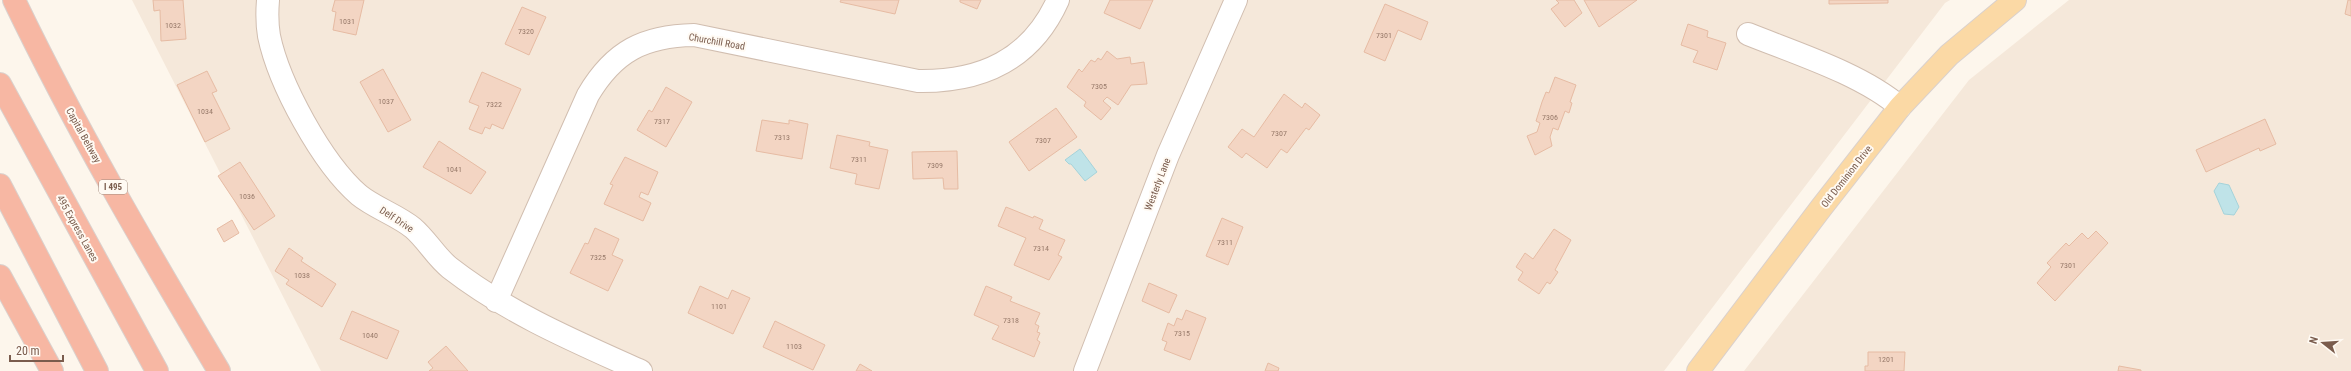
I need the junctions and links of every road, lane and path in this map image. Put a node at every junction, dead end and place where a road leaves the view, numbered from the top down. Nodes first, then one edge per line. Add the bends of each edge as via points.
1 (14, 0) edge
2 (268, 0) edge
3 (1058, 0) edge
4 (1236, 0) edge
5 (2015, 0) edge
6 (1748, 34) dead end
7 (0, 84) edge
8 (1900, 107) junction
9 (0, 184) edge
10 (0, 276) edge
11 (496, 301) junction
12 (616, 366) edge
13 (52, 371) edge
14 (97, 371) edge
15 (157, 371) edge
16 (219, 371) edge
17 (641, 371) edge
18 (1085, 371) edge
19 (1698, 371) edge

1 - 16 highway, Capital Beltway / I 495 via 84,135
2 - 11 street, Delf Drive via 269,36 280,68 321,149 342,179 360,196 412,228 448,267
3 - 11 street, Churchill Road via 1052,14 1036,35 1017,53 988,70 945,82 918,81 694,35 670,35 650,40 631,49 614,60 599,76 588,95
4 - 18 street, Westerly Lane via 1168,155
5 - 8 main road, Old Dominion Drive via 1949,55
6 - 8 street via 1851,77
7 - 15 highway, 495 Express Lanes
8 - 19 main road, Old Dominion Drive
9 - 14 highway
10 - 13 highway
11 - 12 street, Delf Drive
12 - 17 street, Delf Drive

